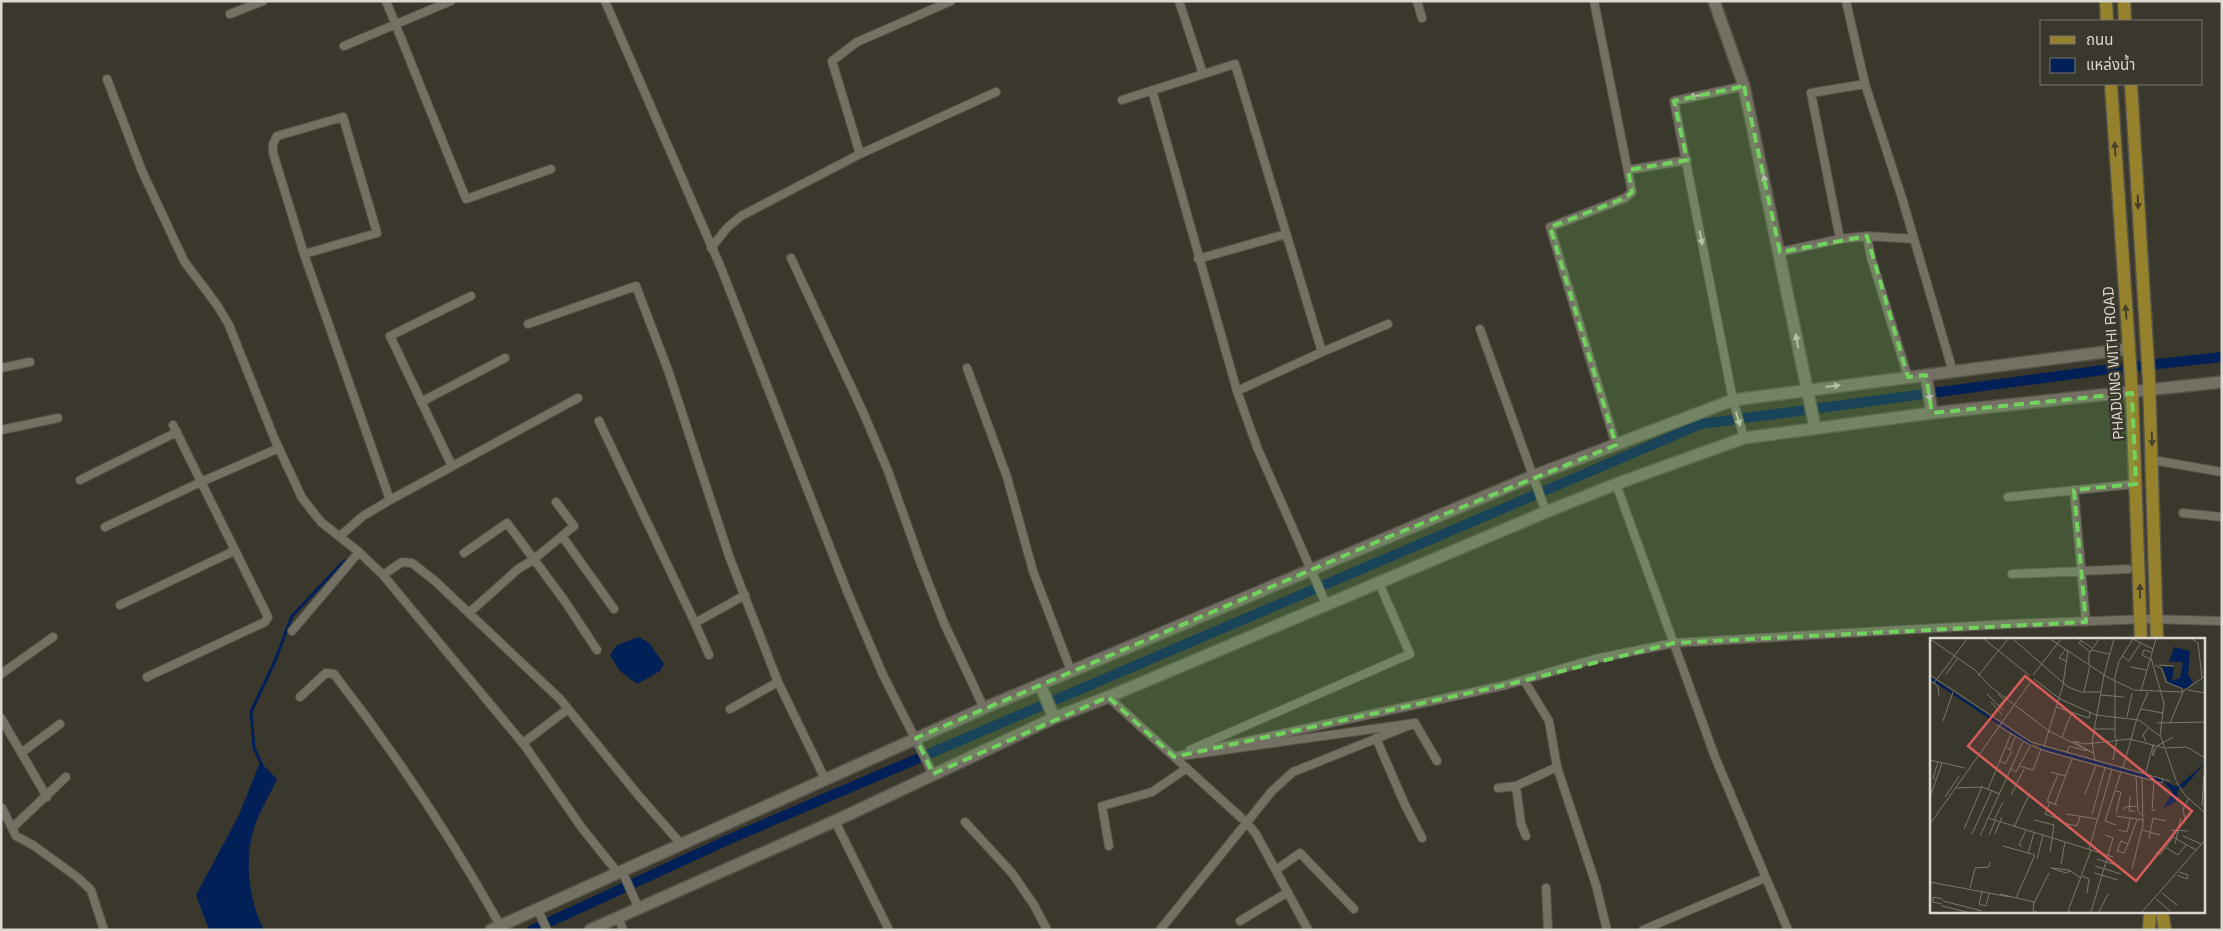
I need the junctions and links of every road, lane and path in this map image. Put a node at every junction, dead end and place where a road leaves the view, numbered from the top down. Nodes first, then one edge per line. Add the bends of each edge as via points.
1 (263, 1) edge
2 (386, 1) edge
3 (452, 1) edge
4 (605, 1) edge
5 (951, 1) edge
6 (1179, 1) edge
7 (1417, 1) edge
8 (1594, 1) edge
9 (1714, 1) edge
10 (1846, 1) edge
11 (2106, 1) edge
12 (2124, 1) edge
13 (230, 14) dead end
14 (1422, 18) dead end
15 (2107, 20) edge
16 (2126, 20) edge
17 (396, 26) junction
18 (344, 46) dead end
19 (1203, 74) junction
20 (108, 79) dead end
21 (1865, 84) junction
22 (2111, 85) edge
23 (2131, 85) edge
24 (1744, 86) junction
25 (1152, 90) junction
26 (996, 92) dead end
27 (1122, 100) dead end
28 (860, 154) junction
29 (1687, 160) junction
30 (551, 169) dead end
31 (1628, 170) junction
32 (1286, 234) junction
33 (1867, 236) junction
34 (1840, 239) junction
35 (1914, 239) junction
36 (711, 248) junction
37 (1780, 252) junction
38 (304, 254) junction
39 (791, 258) dead end
40 (1198, 259) junction
41 (471, 296) dead end
42 (528, 324) dead end
43 (1388, 324) dead end
44 (1480, 329) dead end
45 (1322, 352) junction
46 (2129, 355) junction
47 (505, 358) dead end
48 (30, 362) dead end
49 (1, 368) edge
50 (968, 368) dead end
51 (1953, 372) junction
52 (1926, 375) junction
53 (1908, 378) junction
54 (2222, 382) edge
55 (2149, 385) junction
56 (2132, 387) junction
57 (1807, 389) junction
58 (1237, 390) junction
59 (578, 398) dead end
60 (1733, 400) junction
61 (421, 402) junction
62 (1932, 413) junction
63 (58, 418) dead end
64 (599, 421) dead end
65 (1815, 427) junction
66 (1, 430) edge
67 (1744, 438) junction
68 (1616, 444) junction
69 (279, 448) junction
70 (2152, 460) junction
71 (452, 466) junction
72 (2222, 472) edge
73 (1533, 476) junction
74 (80, 480) dead end
75 (201, 482) junction
76 (1616, 484) junction
77 (2136, 484) junction
78 (2074, 490) junction
79 (2008, 497) dead end
80 (390, 500) junction
81 (556, 502) dead end
82 (1546, 512) junction
83 (2183, 513) dead end
84 (2222, 517) edge
85 (105, 527) dead end
86 (340, 536) junction
87 (562, 536) junction
88 (234, 551) junction
89 (360, 552) junction
90 (464, 553) dead end
91 (533, 560) junction
92 (1311, 569) junction
93 (2128, 569) dead end
94 (2081, 571) junction
95 (2012, 574) dead end
96 (383, 575) junction
97 (1379, 583) junction
98 (744, 595) junction
99 (1326, 604) junction
100 (120, 605) dead end
101 (614, 609) dead end
102 (469, 613) junction
103 (2141, 619) junction
104 (2156, 619) junction
105 (2222, 621) edge
106 (2086, 622) junction
107 (695, 623) junction
108 (292, 631) dead end
109 (53, 636) dead end
110 (2141, 638) edge
111 (2157, 638) edge
112 (1674, 643) junction
113 (597, 650) dead end
114 (709, 655) dead end
115 (1071, 671) junction
116 (1, 674) edge
117 (147, 677) dead end
118 (1524, 680) junction
119 (778, 682) junction
120 (1040, 684) junction
121 (300, 696) dead end
122 (1108, 697) junction
123 (984, 708) junction
124 (568, 709) junction
125 (730, 709) dead end
126 (1, 718) edge
127 (1054, 718) junction
128 (1415, 723) junction
129 (60, 724) dead end
130 (916, 738) junction
131 (1376, 738) junction
132 (522, 743) junction
133 (21, 753) junction
134 (1174, 757) junction
135 (1437, 761) dead end
136 (1557, 767) junction
137 (1187, 768) junction
138 (933, 774) junction
139 (66, 777) dead end
140 (826, 779) junction
141 (1516, 786) junction
142 (1498, 788) dead end
143 (47, 797) junction
144 (2, 808) edge
145 (835, 821) junction
146 (965, 822) dead end
147 (1247, 823) junction
148 (12, 828) junction
149 (1526, 836) dead end
150 (1422, 838) dead end
151 (681, 844) junction
152 (1110, 846) dead end
153 (1276, 870) junction
154 (620, 872) junction
155 (1765, 878) junction
156 (1546, 888) dead end
157 (1288, 892) junction
158 (537, 908) junction
159 (639, 909) junction
160 (1354, 909) dead end
161 (2150, 914) edge
162 (2162, 914) edge
163 (618, 916) junction
164 (1240, 921) dead end
165 (495, 927) edge
166 (104, 930) edge
167 (547, 930) edge
168 (590, 930) edge
169 (622, 930) edge
170 (889, 930) edge
171 (1047, 930) edge
172 (1160, 930) edge
173 (1308, 930) edge
174 (1548, 930) edge
175 (1608, 930) edge
176 (1642, 930) edge
177 (1788, 930) edge
178 (2148, 930) edge
179 (2165, 930) edge

1 - 13 street
2 - 17 street
3 - 17 street
4 - 36 street
5 - 28 street via 857,42 832,61
6 - 19 street
7 - 14 street
8 - 31 street
9 - 24 street
10 - 21 street
11 - 15 main road
12 - 16 main road
17 - 18 street
17 - 30 street via 466,198
19 - 25 street
19 - 32 street via 1235,64
20 - 69 street via 142,172 184,261 229,325
21 - 34 street via 1811,94
21 - 35 street
46 -> 22 main road, PHADUNG WITHI ROAD
23 -> 55 main road
24 -> 29 street via 1674,101
37 -> 24 street
25 - 27 street
25 - 40 street
26 - 28 street
28 - 36 street via 741,216
29 - 31 street
29 -> 60 street
31 - 68 street via 1632,192 1625,198 1550,227
32 - 40 street
32 - 45 street
33 - 34 street
33 - 35 street
33 - 53 street
34 - 37 street
35 - 51 street
36 - 130 street via 847,591 883,675
57 -> 37 street
38 - 38 street via 377,232 343,117 277,136 273,144
38 - 80 street
39 - 123 street via 888,471 944,623
40 - 58 street
41 - 61 street via 390,336
42 - 98 street via 636,286
43 - 45 street
44 - 73 street
45 - 58 street
46 - 51 street
46 - 56 main road, PHADUNG WITHI ROAD
47 - 61 street
48 - 49 street
50 - 115 street via 1007,477 1033,571
51 - 52 street
52 - 53 street
52 -> 62 street
57 -> 53 street
54 - 55 street
55 - 56 street
55 -> 70 main road
56 - 62 street
56 - 77 main road, PHADUNG WITHI ROAD
57 - 60 street
57 - 65 street
58 - 92 street via 1257,447
59 - 71 street
60 -> 67 street
60 - 68 street
61 - 71 street
62 - 65 street
63 - 66 street
64 - 107 street
65 - 67 street
67 - 76 street
68 - 73 street
69 - 75 street
69 - 86 street via 302,498 321,522
70 - 72 street
70 - 104 main road
71 - 80 street
73 - 82 street
73 - 92 street
74 - 75 street via 175,429
75 - 85 street
75 - 88 street
76 - 82 street
76 - 112 street
77 - 78 street
103 -> 77 main road, PHADUNG WITHI ROAD
78 - 79 street
78 - 94 street
80 - 86 street via 363,516
81 - 87 street via 574,526
82 - 97 street
83 - 84 street
86 - 89 street
87 - 91 street
87 - 101 street
88 - 100 street
88 - 117 street via 268,618
89 - 96 street
89 - 108 street
90 - 91 street via 508,523
91 - 102 street via 518,569
91 - 113 street
92 - 99 street
92 - 115 street
93 - 94 street
94 - 95 street
94 - 106 street
96 - 102 street via 402,562 412,563
96 - 132 street
97 - 99 street
97 - 134 street via 1410,654
98 - 107 street
98 - 119 street
99 - 122 street
102 - 124 street
103 - 104 street
103 - 106 street
103 - 110 main road, PHADUNG WITHI ROAD
104 - 105 street
104 - 111 main road
106 - 112 street
107 - 114 street
109 - 116 street
112 - 118 street via 1595,659
112 - 155 street via 1715,757
115 - 120 street
118 - 134 street
118 - 136 street via 1550,721
119 - 125 street
119 - 140 street
120 - 123 street
120 - 127 street
121 - 165 street via 326,673 334,674 380,732 440,822
122 - 127 street
122 - 134 street
123 - 130 street
124 - 132 street
124 - 151 street
126 - 133 street
127 - 138 street
128 - 131 street
128 - 134 street
128 - 135 street
129 - 133 street
130 - 138 street
130 - 140 street
131 - 147 street via 1293,772 1272,791
131 - 150 street
132 - 154 street via 582,828
133 - 143 street
134 - 137 street
136 - 141 street
136 - 175 street
137 - 147 street
137 - 152 street via 1152,792 1102,806
138 - 145 street
139 - 143 street
140 - 151 street
141 - 142 street
141 - 149 street via 1521,824
143 - 148 street
144 - 148 street
145 - 159 street
145 - 170 street
146 - 171 street via 1012,873
147 - 153 street
147 - 172 street
148 - 166 street via 16,836 33,845 91,890
151 - 154 street
153 - 157 street
153 - 160 street via 1300,853
154 - 158 street
154 - 159 street
155 - 176 street
155 - 177 street
156 - 174 street
157 - 164 street
157 - 173 street
158 - 165 street
158 - 167 street
159 - 163 street
161 - 178 main road
162 - 179 main road
163 - 168 street
163 - 169 street

